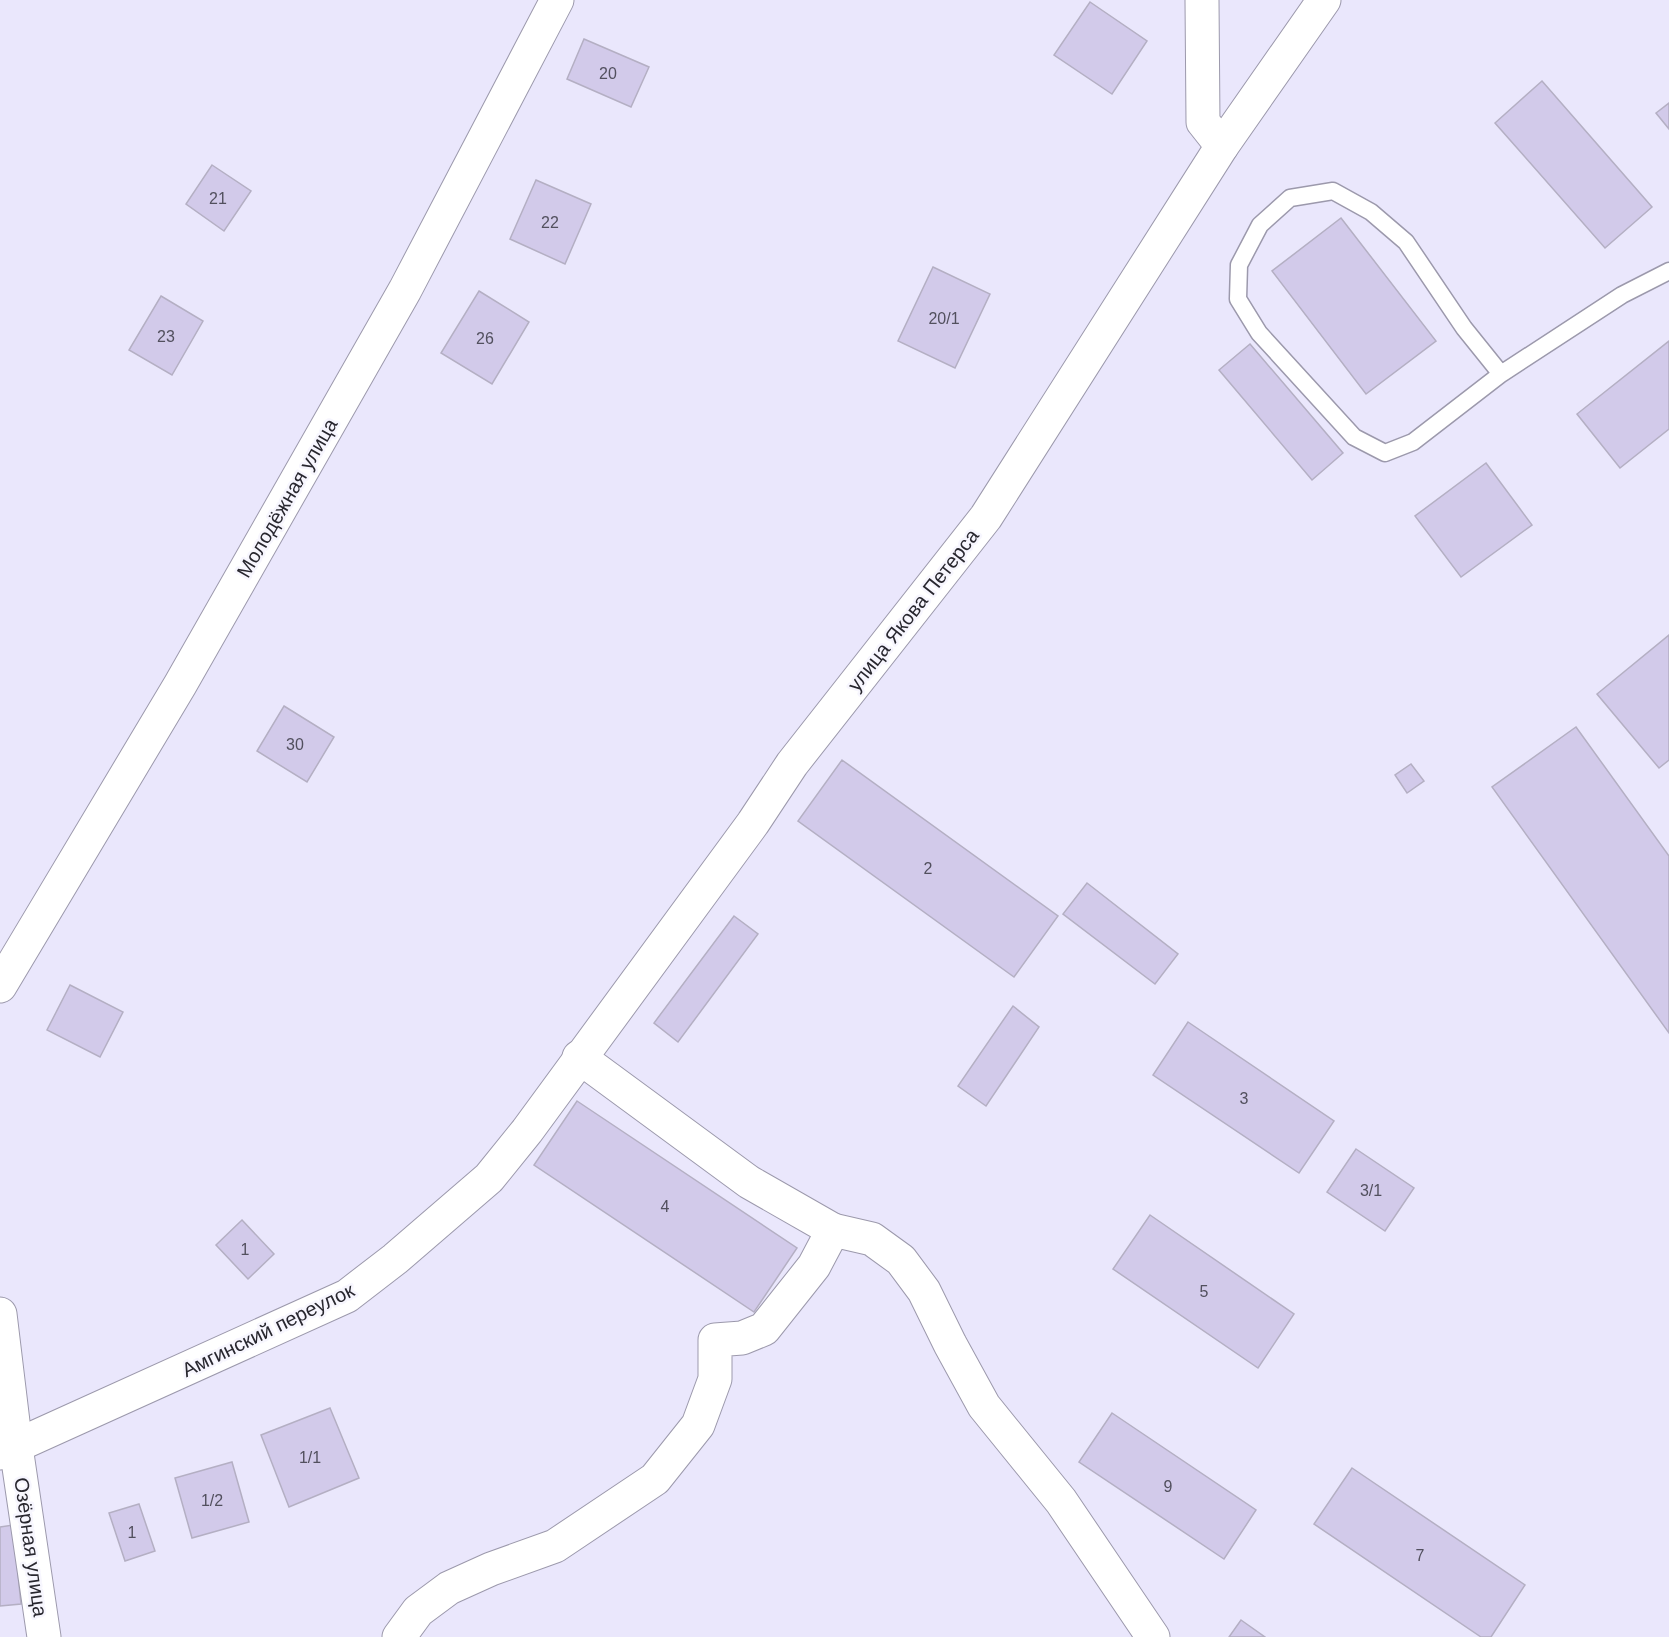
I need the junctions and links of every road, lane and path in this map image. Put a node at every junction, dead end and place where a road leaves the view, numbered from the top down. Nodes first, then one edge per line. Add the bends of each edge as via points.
1 (556, 0) edge
2 (1202, 0) edge
3 (1324, 0) edge
4 (1222, 146) junction
5 (1669, 271) edge
6 (1502, 374) junction
7 (0, 986) edge
8 (579, 1057) junction
9 (833, 1230) junction
10 (0, 1314) edge
11 (8, 1450) edge
12 (44, 1637) edge
13 (399, 1637) edge
14 (1153, 1637) edge

1 - 7 street, Молодёжная улица via 405,290 180,685
2 - 4 street via 1203,122
3 - 4 street, улица Якова Петерса
4 - 8 street, улица Якова Петерса via 986,517 792,764 753,823
5 - 6 lane via 1622,295
6 - 6 lane via 1413,442 1385,453 1354,437 1259,333 1239,299 1239,265 1260,225 1290,198 1333,191 1371,212 1406,242 1464,328
8 - 9 street via 749,1182
8 - 11 street, Амгинский переулок via 489,1178 347,1296
9 - 13 street via 814,1266 764,1329 742,1338 715,1340 715,1379 698,1425 655,1479 555,1546 449,1588 418,1611
9 - 14 street via 872,1239 901,1260 924,1291 984,1406 1061,1501
10 - 11 street, Озёрная улица
11 - 12 street, Озёрная улица

